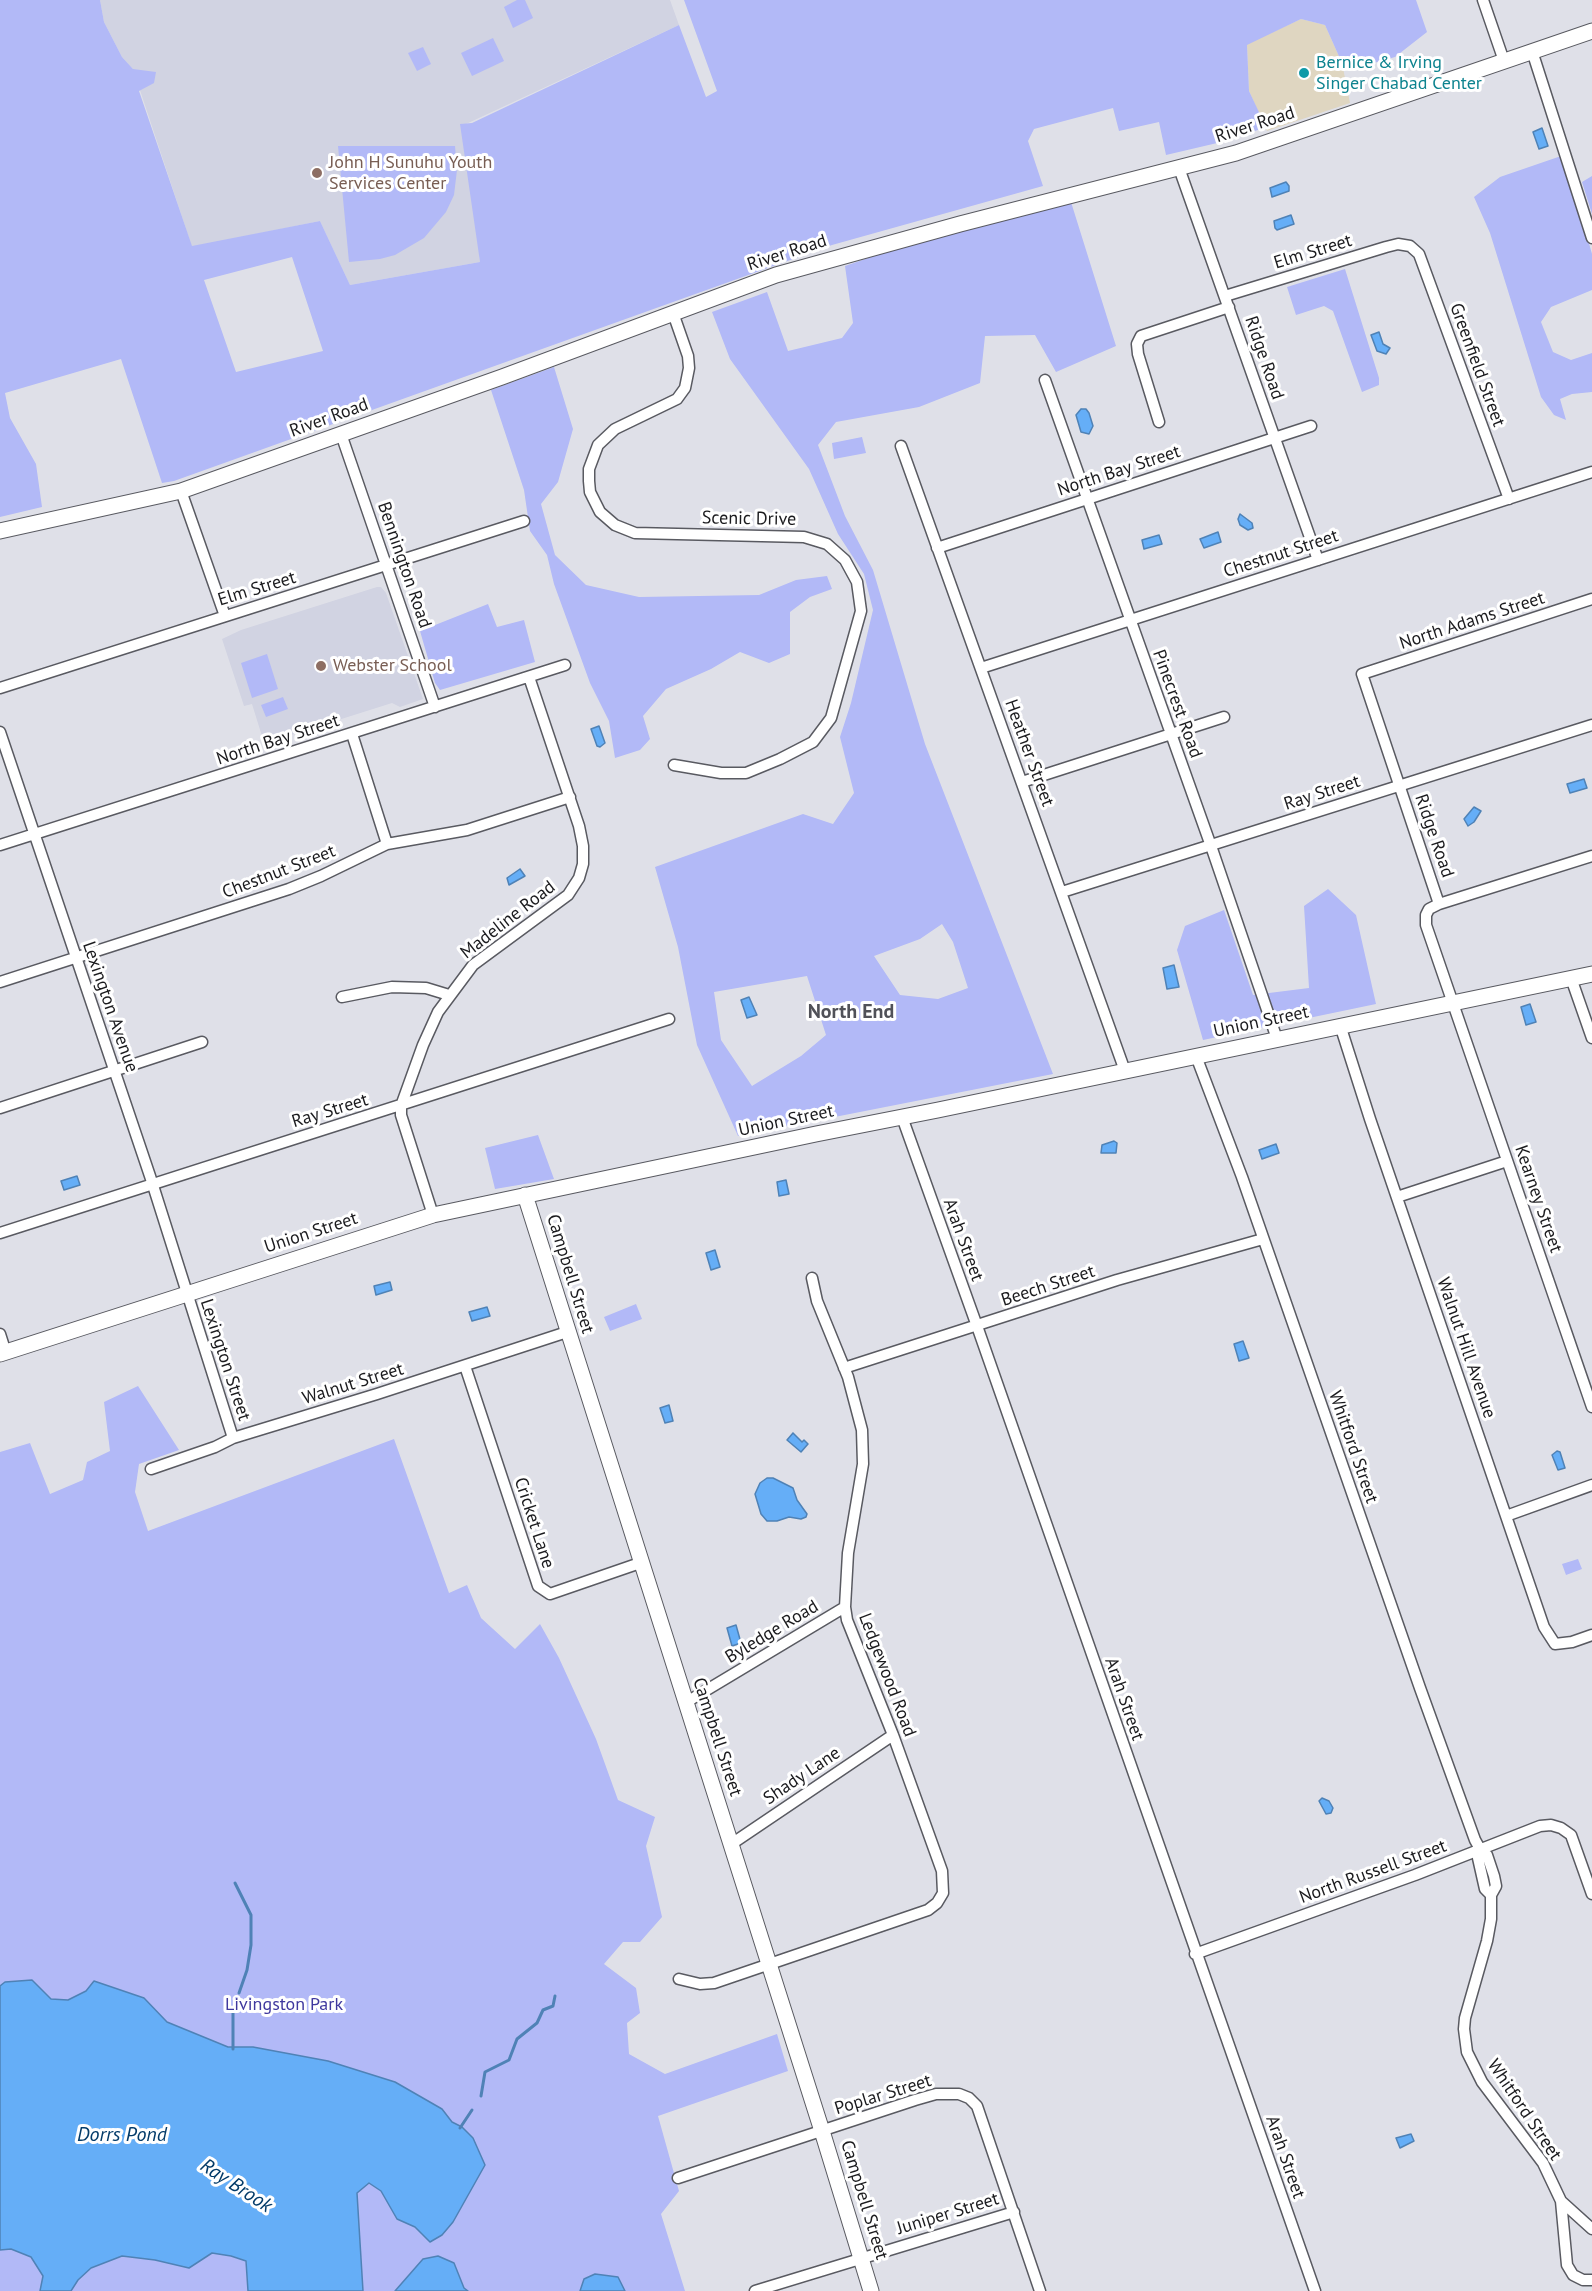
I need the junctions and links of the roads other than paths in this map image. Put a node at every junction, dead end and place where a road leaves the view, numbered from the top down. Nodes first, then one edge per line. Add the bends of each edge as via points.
1 (1483, 0) edge
2 (1592, 31) edge
3 (1532, 51) junction
4 (1504, 61) junction
5 (1179, 168) junction
6 (1592, 238) edge
7 (1410, 246) joint
8 (1225, 296) junction
9 (1229, 307) junction
10 (673, 313) junction
11 (1045, 380) dead end
12 (1159, 422) dead end
13 (1311, 426) dead end
14 (341, 434) junction
15 (1275, 437) junction
16 (901, 446) dead end
17 (1592, 472) edge
18 (181, 490) junction
19 (1088, 498) junction
20 (1509, 498) junction
21 (524, 521) dead end
22 (0, 531) edge
23 (937, 548) junction
24 (1318, 560) junction
25 (387, 565) junction
26 (1592, 599) edge
27 (225, 616) junction
28 (1129, 619) junction
29 (565, 665) dead end
30 (981, 668) junction
31 (1362, 674) joint
32 (529, 677) junction
33 (0, 688) edge
34 (435, 707) junction
35 (1224, 717) dead end
36 (1592, 725) edge
37 (0, 732) edge
38 (352, 734) junction
39 (1170, 735) junction
40 (674, 765) dead end
41 (1022, 782) junction
42 (1399, 786) junction
43 (570, 797) junction
44 (33, 834) junction
45 (387, 844) junction
46 (0, 845) edge
47 (1210, 846) junction
48 (1592, 856) edge
49 (1062, 892) junction
50 (1439, 904) junction
51 (75, 958) junction
52 (1592, 974) edge
53 (1571, 978) junction
54 (0, 982) edge
55 (449, 994) junction
56 (342, 997) dead end
57 (1452, 1002) junction
58 (669, 1019) dead end
59 (1340, 1025) junction
60 (1592, 1038) edge
61 (1276, 1039) junction
62 (202, 1042) dead end
63 (1196, 1056) junction
64 (1125, 1071) junction
65 (114, 1072) junction
66 (401, 1106) junction
67 (0, 1108) edge
68 (902, 1117) junction
69 (1507, 1161) junction
70 (152, 1184) junction
71 (525, 1195) junction
72 (1397, 1197) junction
73 (433, 1215) junction
74 (0, 1233) edge
75 (1263, 1239) junction
76 (812, 1278) dead end
77 (186, 1293) junction
78 (977, 1326) junction
79 (567, 1332) junction
80 (0, 1334) edge
81 (3, 1354) edge
82 (465, 1366) junction
83 (844, 1368) junction
84 (1592, 1407) edge
85 (233, 1438) junction
86 (151, 1469) dead end
87 (1592, 1485) edge
88 (1506, 1516) junction
89 (640, 1563) junction
90 (845, 1607) junction
91 (1592, 1635) edge
92 (685, 1703) junction
93 (893, 1735) junction
94 (730, 1845) junction
95 (1480, 1850) junction
96 (1592, 1894) edge
97 (1196, 1954) junction
98 (768, 1965) junction
99 (679, 1979) dead end
100 (822, 2131) junction
101 (678, 2178) dead end
102 (1561, 2201) junction
103 (1014, 2212) junction
104 (1592, 2229) edge
105 (861, 2258) junction
106 (1592, 2280) edge
107 (755, 2291) edge
108 (871, 2291) edge
109 (1040, 2291) edge
110 (1315, 2291) edge

1 - 4 street
2 - 3 street, River Road
3 - 4 street, River Road
3 - 6 street
4 - 5 street, River Road via 1236,153
5 - 8 street, Ridge Road
5 - 10 street, River Road via 836,257
7 - 8 street, Elm Street via 1386,247
7 - 20 street, Greenfield Street via 1419,254
8 - 9 street, Ridge Road
9 - 12 street via 1141,336 1138,354
9 - 15 street, Ridge Road
10 - 14 street, River Road
10 - 40 street, Scenic Drive via 688,357 685,388 677,399 615,429 598,445 589,481 600,512 615,525 635,533 804,537 827,544 845,560 857,582 861,611 831,718 813,741 746,773
11 - 19 street, Pinecrest Road
13 - 15 street, North Bay Street
14 - 18 street, River Road
14 - 25 street, Bennington Road
15 - 19 street, North Bay Street
15 - 24 street, Ridge Road
16 - 23 street, Heather Street
17 - 20 street, Chestnut Street
18 - 22 street, River Road
18 - 27 street
19 - 23 street, North Bay Street
19 - 28 street, Pinecrest Road
20 - 24 street, Chestnut Street
21 - 25 street, Elm Street
23 - 30 street, Heather Street
24 - 28 street, Chestnut Street
25 - 27 street, Elm Street
25 - 34 street, Bennington Road
26 - 31 street, North Adams Street
27 - 33 street, Elm Street
28 - 30 street, Chestnut Street
28 - 39 street, Pinecrest Road
29 - 32 street, North Bay Street
30 - 41 street, Heather Street
31 - 42 street, Ridge Road
32 - 34 street, North Bay Street
32 - 43 street, Madeline Road
34 - 38 street, North Bay Street
35 - 39 street
36 - 42 street, Ray Street
37 - 44 street, Lexington Avenue
38 - 44 street, North Bay Street
38 - 45 street
39 - 41 street
39 - 47 street, Pinecrest Road
41 - 49 street, Heather Street
42 - 47 street, Ray Street
42 - 50 street, Ridge Road
43 - 45 street, Chestnut Street via 467,830
43 - 55 street, Madeline Road via 584,855 574,887 473,965
44 - 46 street, North Bay Street
44 - 51 street, Lexington Avenue
45 - 51 street, Chestnut Street via 297,886
47 - 49 street, Ray Street
47 - 61 street, Pinecrest Road
48 - 50 street
49 - 64 street, Heather Street
50 - 57 street, Ridge Road via 1429,909 1426,925
51 - 54 street, Chestnut Street
51 - 65 street, Lexington Avenue
52 - 53 street, Union Street
53 - 57 street, Union Street
53 - 60 street
55 - 56 street via 426,988 392,987
55 - 66 street, Madeline Road via 423,1045
57 - 59 street, Union Street
57 - 69 street, Kearney Street
58 - 66 street, Ray Street
59 - 61 street, Union Street
59 - 72 street, Walnut Hill Avenue
61 - 63 street, Union Street
62 - 65 street
63 - 64 street, Union Street
63 - 75 street, Whitford Street
64 - 68 street, Union Street
65 - 67 street
65 - 70 street, Lexington Avenue
66 - 70 street, Ray Street
66 - 73 street
68 - 71 street, Union Street
68 - 78 street, Arah Street
69 - 72 street
69 - 84 street, Kearney Street
70 - 74 street, Ray Street
70 - 77 street, Lexington Avenue
71 - 73 street, Union Street
71 - 79 street, Campbell Street
72 - 88 street, Walnut Hill Avenue
73 - 77 street, Union Street
75 - 78 street, Beech Street via 1117,1280
75 - 95 street, Whitford Street
76 - 83 street, Ledgewood Road
77 - 81 street, Union Street
77 - 85 street, Lexington Street
78 - 83 street, Beech Street
78 - 97 street, Arah Street
79 - 82 street, Walnut Street
79 - 89 street, Campbell Street
80 - 81 street
82 - 85 street, Walnut Street
82 - 89 street, Cricket Lane via 538,1586 550,1594
83 - 90 street, Ledgewood Road via 863,1441
85 - 86 street, Walnut Street
87 - 88 street
88 - 91 street, Walnut Hill Avenue via 1544,1627 1555,1644
89 - 92 street, Campbell Street
90 - 92 street, Byledge Road
90 - 93 street, Ledgewood Road via 850,1632
92 - 94 street, Campbell Street
93 - 94 street, Shady Lane
93 - 98 street, Ledgewood Road via 942,1871 943,1893 928,1910
94 - 98 street, Campbell Street
95 - 96 street, North Russell Street via 1540,1826 1561,1828 1576,1845
95 - 97 street, North Russell Street
95 - 102 street, Whitford Street via 1487,1855 1496,1886 1491,1895 1487,1941 1465,2018 1467,2052 1482,2082 1543,2163
97 - 110 street, Arah Street
98 - 99 street, Ledgewood Road via 714,1983
98 - 100 street, Campbell Street
100 - 101 street, Poplar Street
100 - 103 street, Poplar Street via 936,2094 969,2098 977,2106
100 - 105 street, Campbell Street
102 - 104 street, Whitford Street
102 - 106 street, Whitford Street via 1567,2265 1583,2280
103 - 105 street, Juniper Street
103 - 109 street, Poplar Street
105 - 107 street, Juniper Street
105 - 108 street, Campbell Street

